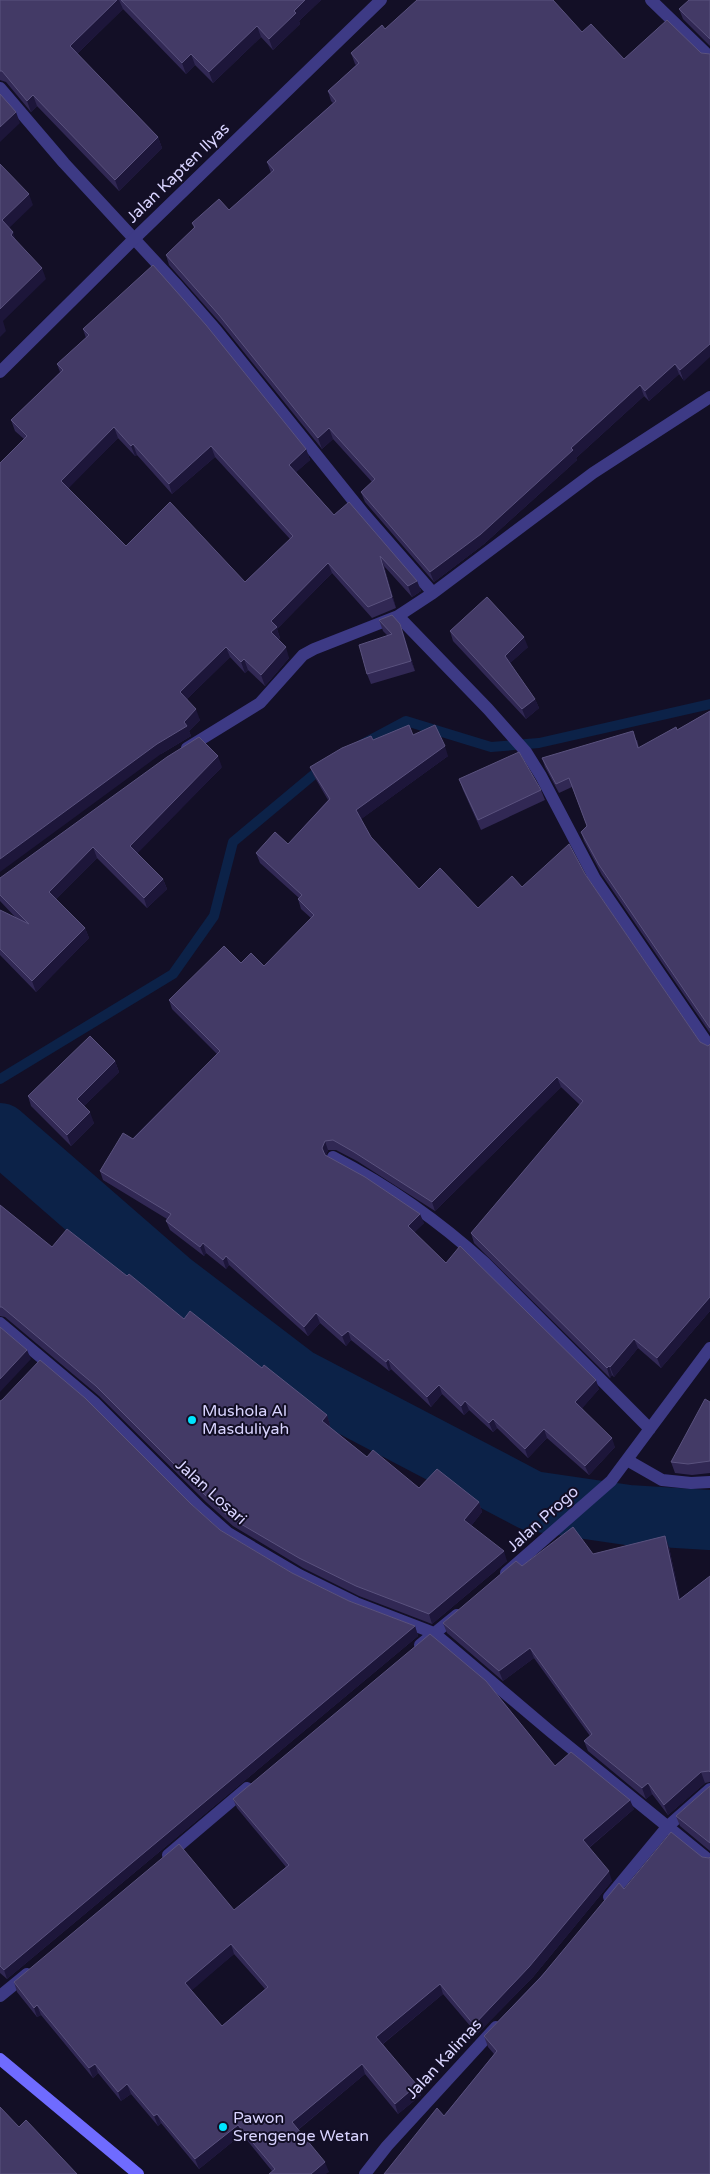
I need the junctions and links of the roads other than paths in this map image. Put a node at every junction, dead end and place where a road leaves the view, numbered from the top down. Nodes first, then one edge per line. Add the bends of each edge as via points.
1 (381, 0) edge
2 (650, 0) edge
3 (710, 57) edge
4 (0, 88) edge
5 (134, 239) junction
6 (0, 372) edge
7 (710, 397) edge
8 (433, 593) junction
9 (398, 616) junction
10 (174, 756) edge
11 (710, 1047) edge
12 (333, 1157) edge
13 (0, 1323) edge
14 (710, 1348) edge
15 (43, 1358) junction
16 (31, 1371) edge
17 (650, 1429) junction
18 (627, 1460) junction
19 (710, 1482) edge
20 (495, 1583) edge
21 (465, 1608) edge
22 (434, 1633) junction
23 (412, 1652) edge
24 (256, 1780) edge
25 (710, 1789) edge
26 (667, 1827) junction
27 (710, 1862) edge
28 (158, 1863) edge
29 (600, 1908) edge
30 (38, 1964) edge
31 (0, 1996) edge
32 (506, 2016) edge
33 (0, 2058) edge
34 (138, 2174) edge
35 (365, 2174) edge

1 - 5 street, Jalan Kapten Ilyas
2 - 3 street
4 - 5 street
5 - 6 street, Jalan Kapten Ilyas
5 - 8 street via 216,330 364,514
7 - 8 street via 593,472
8 - 9 street
9 - 10 street via 303,655 260,703
9 - 11 street via 526,752 595,879
12 - 17 street via 458,1238
13 - 15 street, Jalan Losari
14 - 17 street, Jalan Progo
15 - 16 street
15 - 22 street, Jalan Losari via 94,1402 228,1533 347,1599
17 - 18 street, Jalan Progo
18 - 19 street via 662,1480
18 - 20 street, Jalan Progo via 610,1481
21 - 22 street
22 - 23 street
22 - 26 street, Jalan Losari
24 - 28 street
25 - 26 street
26 - 27 street, Jalan Losari
26 - 29 street
30 - 31 street
32 - 35 street, Jalan Kalimas
33 - 34 main road

